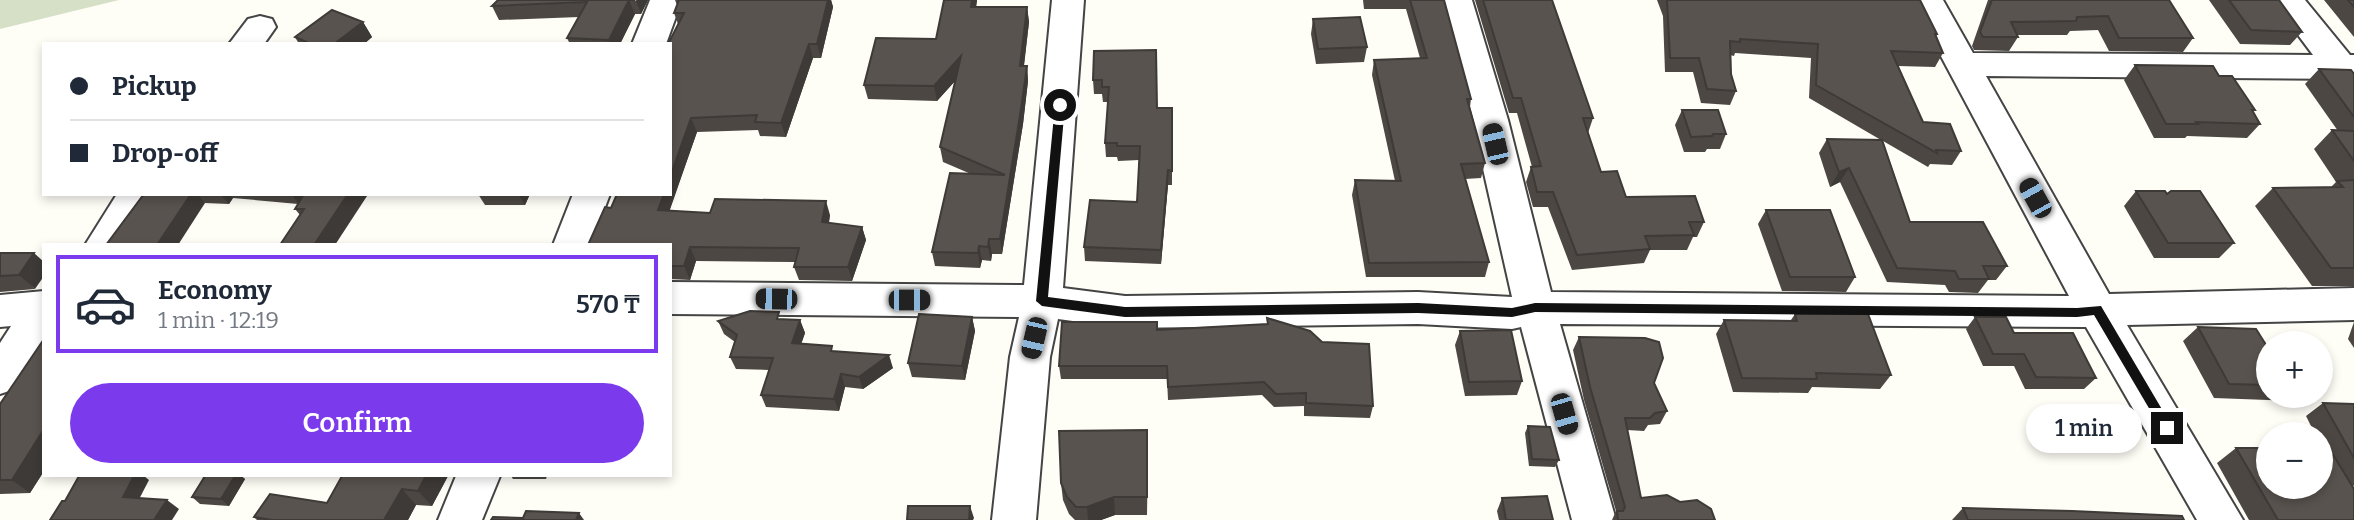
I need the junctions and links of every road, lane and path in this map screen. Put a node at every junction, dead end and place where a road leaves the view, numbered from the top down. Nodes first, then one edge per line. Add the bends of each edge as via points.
1 (666, 0) edge
2 (1068, 0) edge
3 (1455, 0) edge
4 (1927, 0) edge
5 (2288, 0) edge
6 (650, 42) edge
7 (1961, 64) junction
8 (2348, 66) edge
9 (135, 196) edge
10 (591, 196) edge
11 (105, 243) edge
12 (573, 243) edge
13 (672, 298) edge
14 (1042, 301) junction
15 (2354, 304) edge
16 (42, 308) edge
17 (1535, 308) junction
18 (2097, 310) junction
19 (0, 311) edge
20 (42, 311) edge
21 (0, 377) edge
22 (478, 477) edge
23 (460, 520) edge
24 (1014, 520) edge
25 (1594, 520) edge
26 (2221, 520) edge

1 - 6 street
2 - 14 street
3 - 17 street via 1490,120
4 - 7 street
5 - 8 street
7 - 8 street
7 - 18 street
9 - 11 street
10 - 12 street
13 - 14 street
14 - 17 street via 1125,312 1418,308 1512,313
14 - 24 street via 1030,356
15 - 18 street
16 - 19 street
17 - 18 street
17 - 25 street
18 - 26 street
20 - 21 street
22 - 23 street

